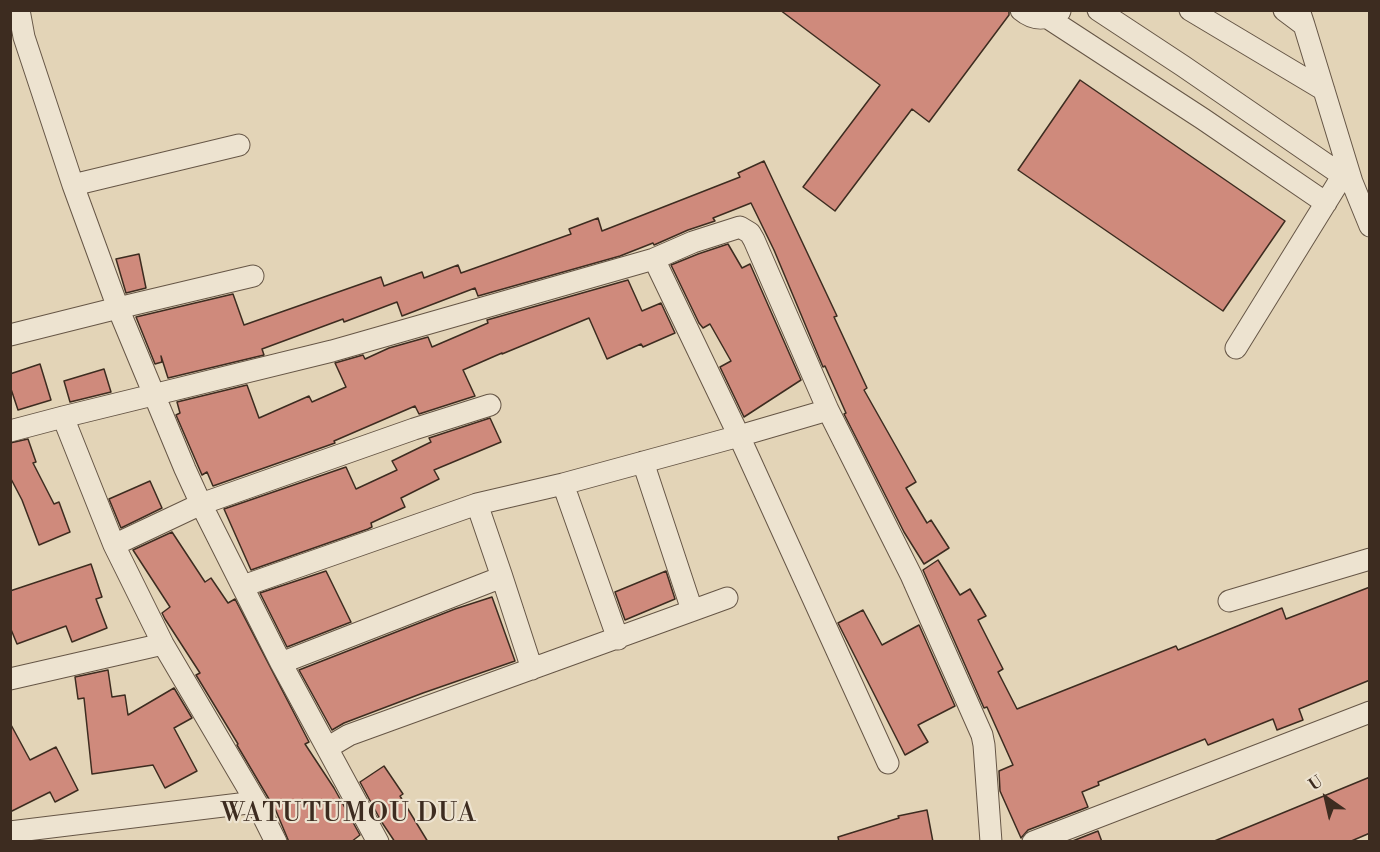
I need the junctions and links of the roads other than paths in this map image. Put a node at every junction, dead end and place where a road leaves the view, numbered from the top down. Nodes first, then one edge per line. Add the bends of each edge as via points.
1 (19, 10) edge
2 (1021, 10) edge
3 (1098, 10) edge
4 (1190, 10) edge
5 (1284, 10) edge
6 (1054, 14) edge
7 (1302, 18) edge
8 (17, 39) edge
9 (1324, 90) junction
10 (239, 145) dead end
11 (1348, 179) junction
12 (73, 185) junction
13 (1326, 203) junction
14 (1370, 226) edge
15 (654, 259) junction
16 (253, 276) dead end
17 (118, 308) junction
18 (10, 335) edge
19 (1236, 348) dead end
20 (154, 395) junction
21 (490, 405) dead end
22 (828, 410) junction
23 (63, 417) junction
24 (10, 431) edge
25 (739, 436) junction
26 (643, 462) junction
27 (563, 484) junction
28 (201, 504) junction
29 (477, 504) junction
30 (114, 545) junction
31 (1370, 559) edge
32 (502, 577) junction
33 (243, 586) junction
34 (727, 598) dead end
35 (1229, 601) dead end
36 (692, 610) junction
37 (618, 639) junction
38 (163, 644) junction
39 (281, 663) junction
40 (532, 669) junction
41 (10, 679) edge
42 (1370, 712) edge
43 (327, 748) junction
44 (888, 764) dead end
45 (256, 802) junction
46 (10, 832) edge
47 (276, 842) edge
48 (378, 842) edge
49 (991, 842) edge
50 (1033, 842) edge

1 - 8 street
2 - 6 street via 1035,18
3 - 11 street
4 - 9 street
5 - 7 street
6 - 13 street
7 - 9 street
8 - 12 street
9 - 11 street
10 - 12 street
11 - 13 street
11 - 14 street
12 - 17 street
13 - 19 street
15 - 20 street via 332,351
15 - 22 street via 740,227 750,233
15 - 25 street
16 - 17 street
17 - 18 street
17 - 20 street
20 - 23 street
20 - 28 street
21 - 28 street
22 - 25 street
22 - 49 street via 911,575 982,735
23 - 24 street
23 - 30 street
25 - 26 street
25 - 44 street
26 - 27 street
26 - 36 street
27 - 29 street
27 - 37 street
28 - 30 street
28 - 33 street
29 - 32 street
29 - 33 street
30 - 38 street
31 - 35 street
32 - 39 street
32 - 40 street
33 - 39 street
34 - 36 street
36 - 37 street
37 - 40 street
38 - 41 street
38 - 45 street
39 - 43 street
40 - 43 street via 349,735
42 - 50 street
43 - 48 street
45 - 46 street
45 - 47 street

